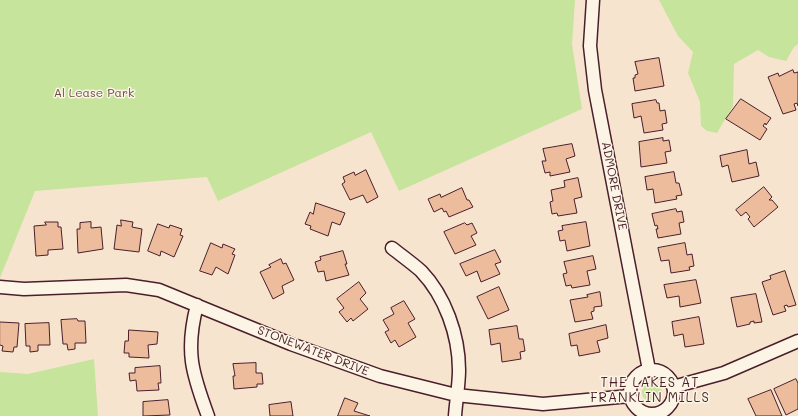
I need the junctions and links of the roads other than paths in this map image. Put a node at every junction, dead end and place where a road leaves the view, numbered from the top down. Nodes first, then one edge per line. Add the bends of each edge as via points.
1 (593, 0) edge
2 (392, 248) dead end
3 (0, 287) edge
4 (197, 305) junction
5 (798, 341) edge
6 (649, 370) junction
7 (673, 387) junction
8 (456, 395) junction
9 (630, 396) junction
10 (656, 415) edge
11 (208, 416) edge
12 (456, 416) edge

1 - 6 street, ADMORE DRIVE via 590,46 595,90
2 - 8 street via 420,270 443,301 456,345 459,369
3 - 4 street, STONEWATER DRIVE via 24,289 126,285 159,290
4 - 8 street, STONEWATER DRIVE via 291,344 380,376
4 - 11 street via 191,332 191,363
5 - 7 street via 724,373
6 - 7 street via 665,374
6 - 9 street via 641,372 634,379 630,387
7 - 10 street via 670,404
8 - 9 street, STONEWATER DRIVE via 543,404
8 - 12 street
9 - 10 street via 633,404 640,410

